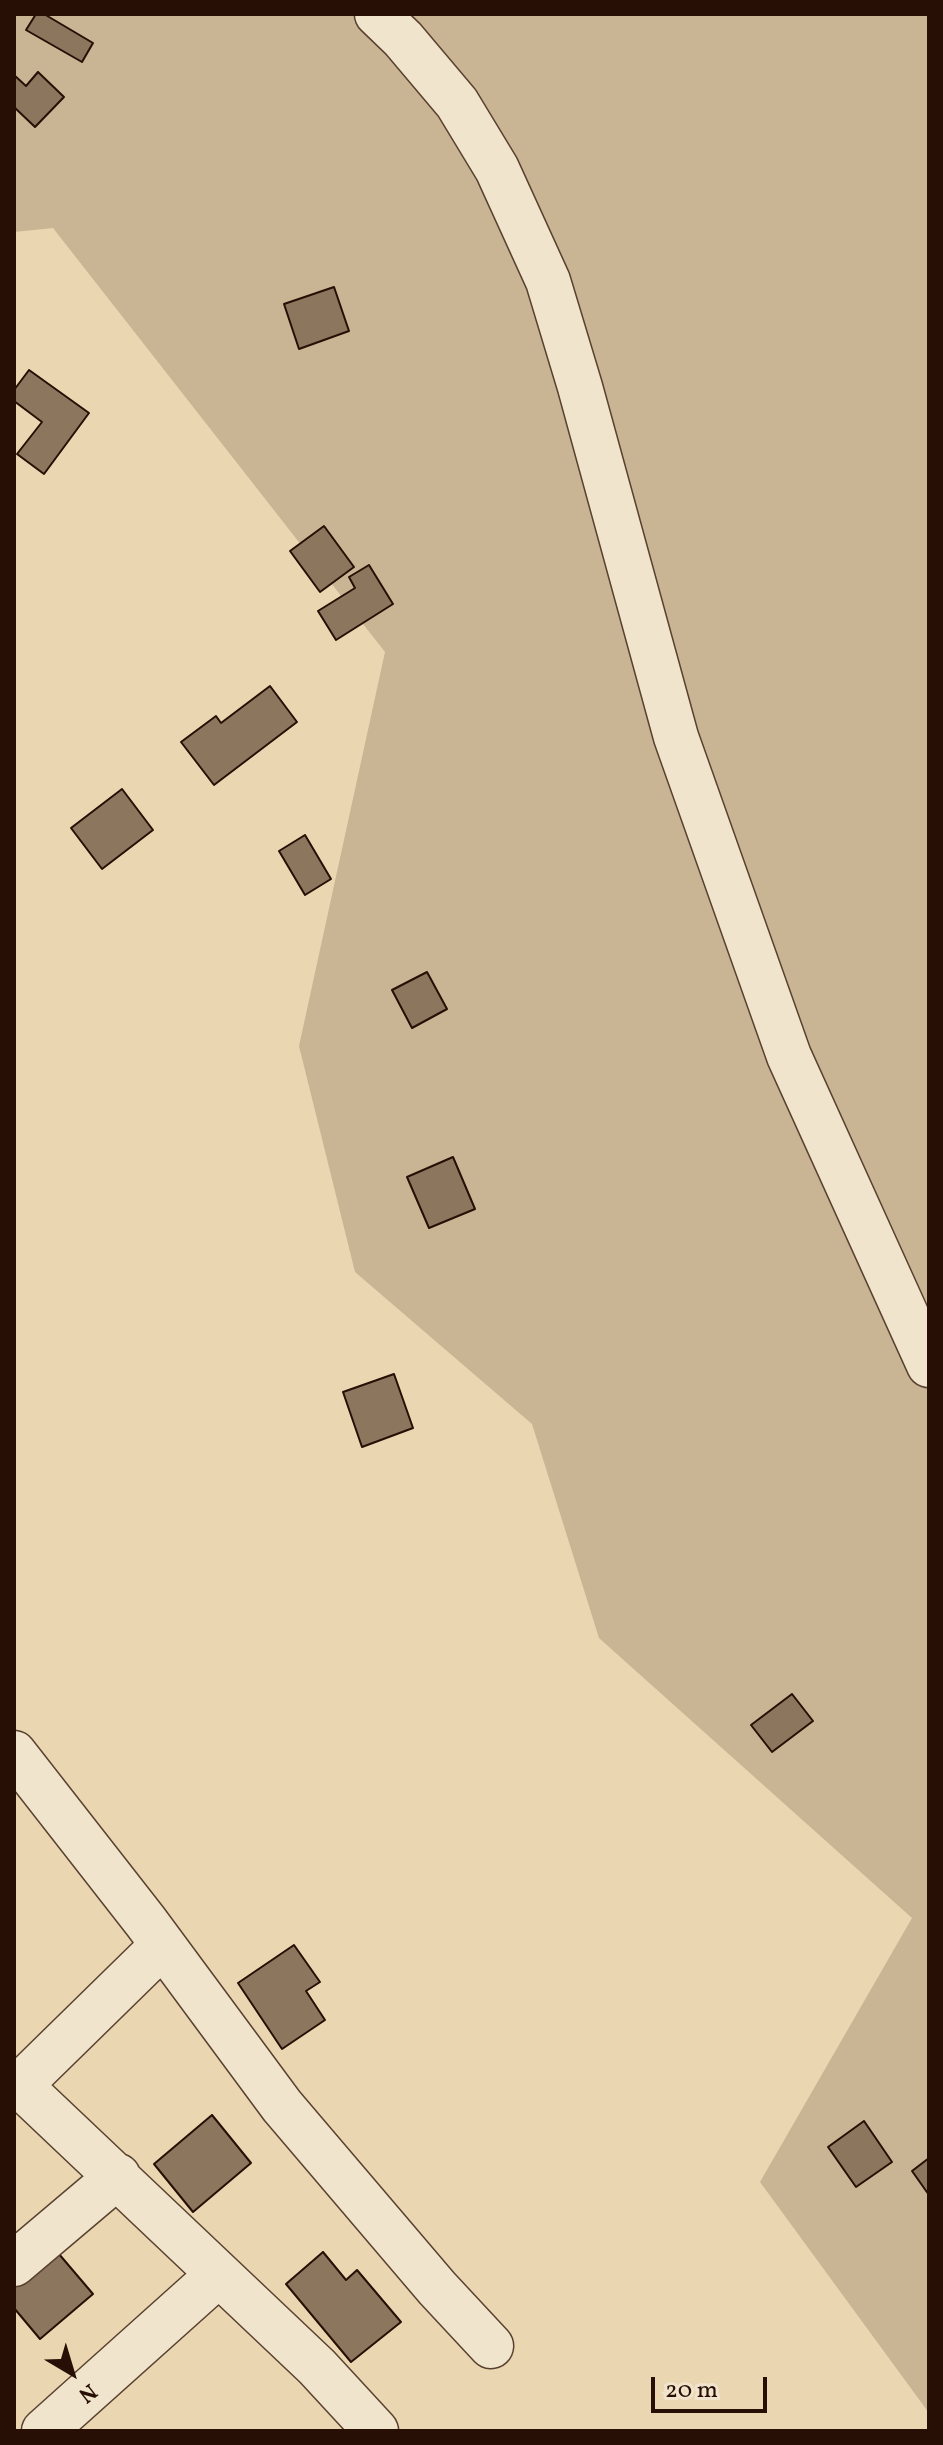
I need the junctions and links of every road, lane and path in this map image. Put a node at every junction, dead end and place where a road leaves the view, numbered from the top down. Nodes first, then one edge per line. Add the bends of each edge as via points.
1 (377, 14) edge
2 (929, 1365) edge
3 (14, 1753) edge
4 (163, 1945) junction
5 (17, 2082) edge
6 (118, 2176) junction
7 (14, 2264) edge
8 (218, 2275) junction
9 (491, 2346) dead end
10 (44, 2431) edge
11 (376, 2431) edge

1 - 2 street via 457,103 497,169 548,281 687,766 789,1056
3 - 4 street
4 - 5 street
4 - 9 street via 282,2106
5 - 6 street
6 - 7 street
6 - 8 street
8 - 10 street
8 - 11 street via 317,2367

